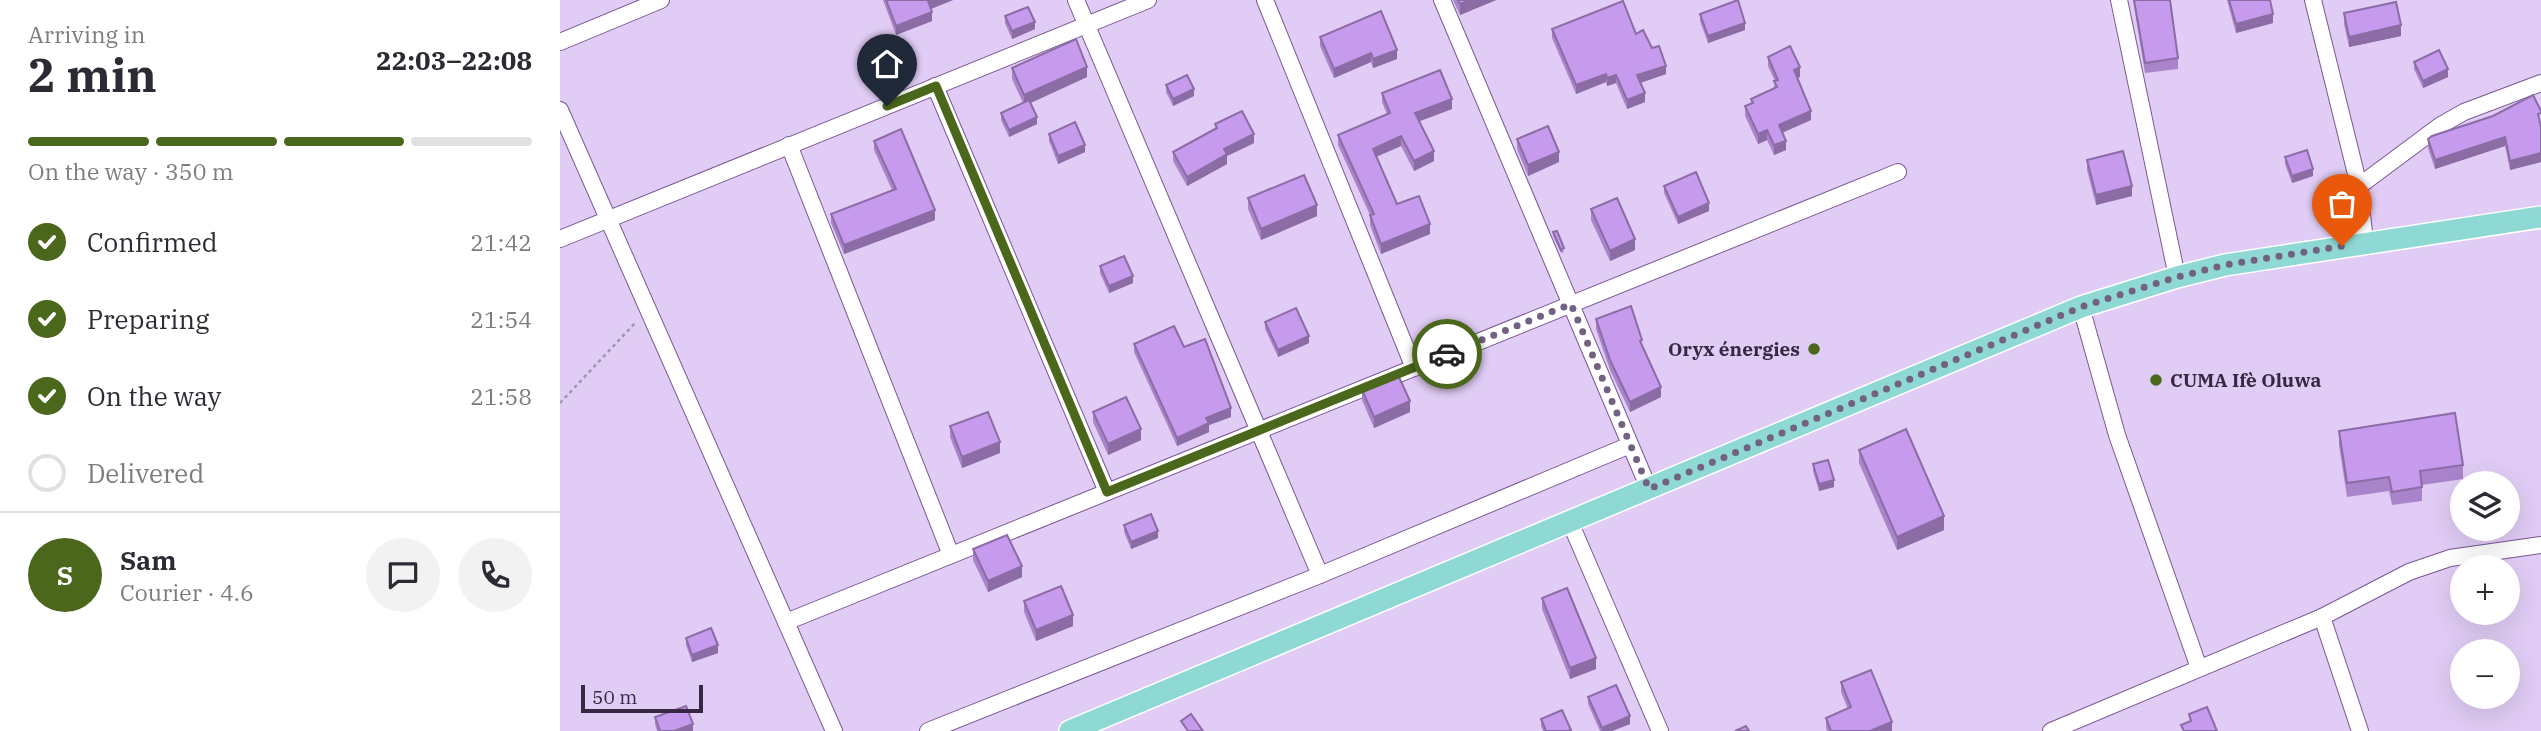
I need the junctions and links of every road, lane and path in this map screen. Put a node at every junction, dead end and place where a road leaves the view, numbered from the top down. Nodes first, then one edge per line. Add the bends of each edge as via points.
1 (661, 0) edge
2 (1076, 0) edge
3 (1148, 0) edge
4 (1265, 0) edge
5 (1442, 0) edge
6 (2119, 0) edge
7 (2313, 0) edge
8 (1087, 25) junction
9 (560, 41) edge
10 (2541, 83) edge
11 (936, 86) junction
12 (560, 110) edge
13 (789, 145) junction
14 (1898, 172) dead end
15 (2359, 186) junction
16 (2541, 217) edge
17 (608, 218) junction
18 (560, 239) edge
19 (2365, 242) junction
20 (2177, 277) junction
21 (1571, 304) junction
22 (2081, 307) junction
23 (648, 309) junction
24 (1414, 368) junction
25 (560, 403) edge
26 (1259, 430) junction
27 (1630, 445) junction
28 (1649, 489) junction
29 (1107, 492) junction
30 (1570, 522) junction
31 (2541, 545) edge
32 (951, 555) junction
33 (1320, 575) junction
34 (2322, 617) junction
35 (786, 622) junction
36 (2199, 668) junction
37 (1655, 730) edge
38 (834, 731) edge
39 (928, 731) edge
40 (1070, 731) edge
41 (2051, 731) edge
42 (2360, 731) edge

1 - 9 street
2 - 8 street
3 - 8 street
4 - 24 street
5 - 21 street
6 - 20 street
7 - 15 street
8 - 11 street
8 - 26 street
10 - 15 street via 2441,125
11 - 13 street
11 - 29 street
12 - 17 street
13 - 17 street
13 - 32 street
14 - 21 street
15 - 19 street
16 - 19 main road
17 - 18 street
17 - 23 street
19 - 20 main road
20 - 22 main road
21 - 24 street
21 - 27 street
22 - 28 main road
22 - 36 street via 2117,435
23 - 25 path
23 - 35 street
24 - 26 street
26 - 29 street
26 - 33 street
27 - 28 street
27 - 33 street
28 - 30 main road
29 - 32 street
30 - 37 street
30 - 40 main road
31 - 34 street via 2450,558 2409,572
32 - 35 street
33 - 39 street
34 - 36 street
34 - 42 street
35 - 38 street
36 - 41 street

